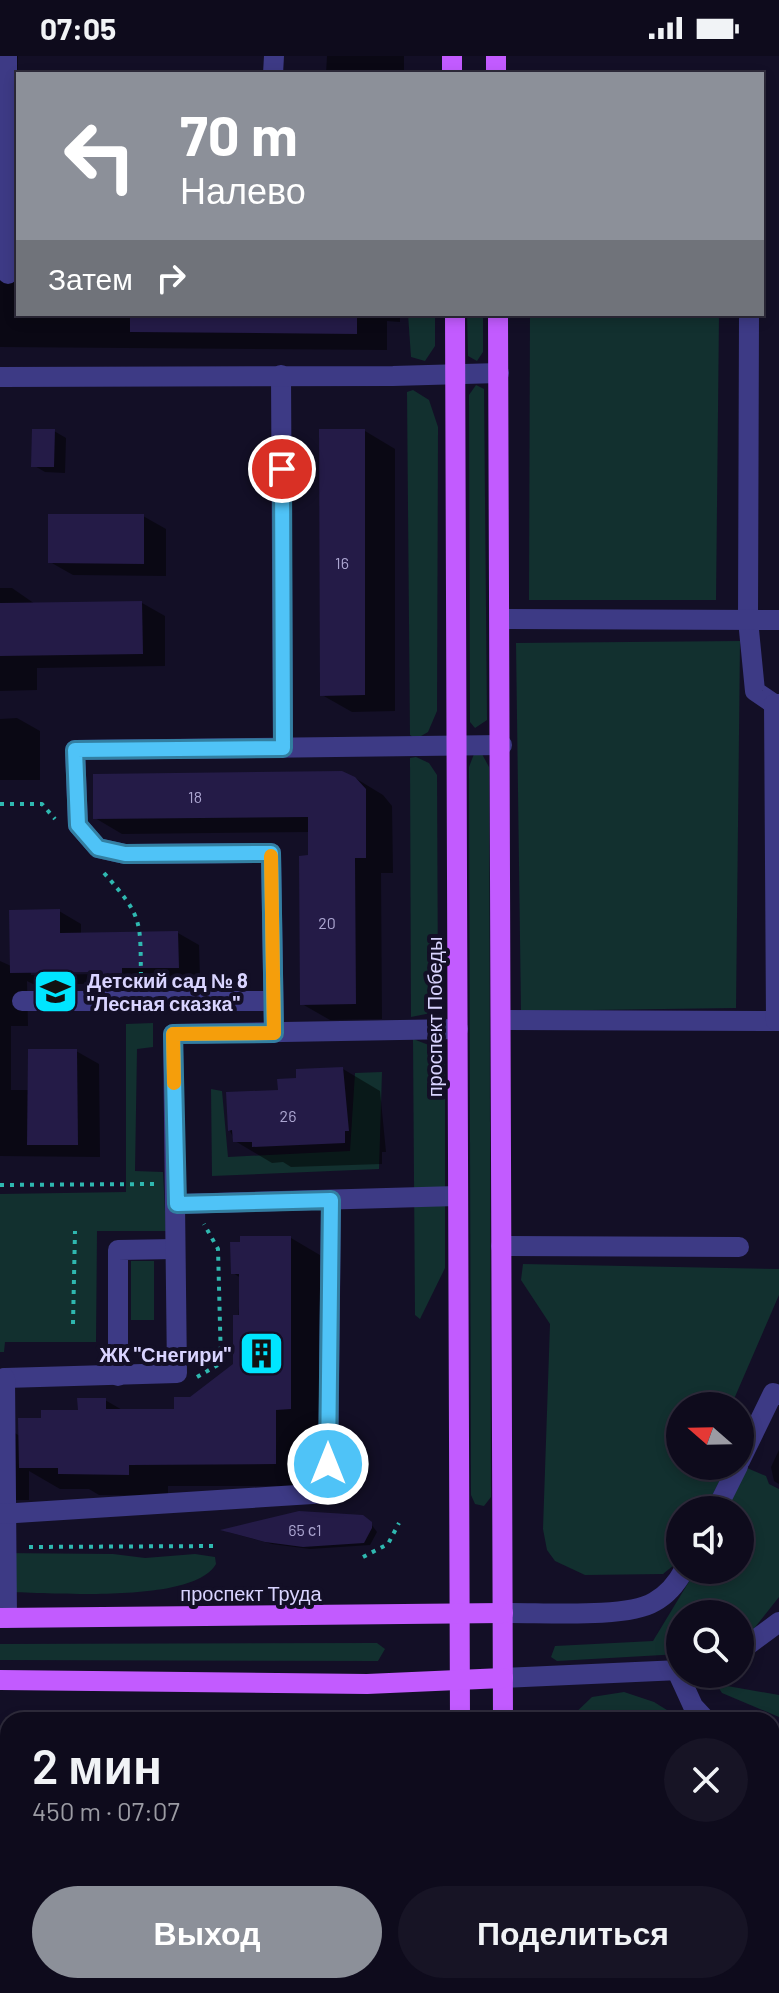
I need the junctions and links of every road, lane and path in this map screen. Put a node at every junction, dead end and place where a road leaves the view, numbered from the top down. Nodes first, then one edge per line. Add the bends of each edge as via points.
1 (7, 56) edge
2 (9, 274) edge
3 (455, 316) edge
4 (498, 316) edge
5 (749, 316) edge
6 (499, 373) junction
7 (456, 374) junction
8 (281, 375) junction
9 (0, 377) edge
10 (502, 619) junction
11 (748, 620) junction
12 (779, 620) edge
13 (777, 704) edge
14 (502, 745) junction
15 (457, 746) junction
16 (283, 748) junction
17 (0, 804) edge
18 (61, 825) dead end
19 (99, 868) dead end
20 (22, 1001) dead end
21 (273, 1001) junction
22 (142, 1002) junction
23 (502, 1020) junction
24 (778, 1021) edge
25 (458, 1029) junction
26 (274, 1033) junction
27 (0, 1185) edge
28 (176, 1194) junction
29 (457, 1196) junction
30 (331, 1200) junction
31 (75, 1231) dead end
32 (501, 1246) junction
33 (739, 1247) dead end
34 (175, 1249) junction
35 (73, 1324) dead end
36 (118, 1376) junction
37 (2, 1379) edge
38 (777, 1389) edge
39 (754, 1434) edge
40 (3, 1514) edge
41 (399, 1523) dead end
42 (219, 1546) dead end
43 (6, 1547) junction
44 (363, 1557) dead end
45 (676, 1584) edge
46 (503, 1613) junction
47 (458, 1615) junction
48 (3, 1618) edge
49 (779, 1622) edge
50 (754, 1641) edge
51 (666, 1671) edge
52 (503, 1678) junction
53 (0, 1680) edge
54 (459, 1680) junction
55 (686, 1688) edge
56 (460, 1712) edge
57 (503, 1712) edge
58 (699, 1712) edge

1 - 2 lane
3 - 7 main road, проспект Победы
4 - 6 main road
5 - 11 lane
6 - 7 lane
6 - 10 main road
7 - 8 lane
7 - 15 main road, проспект Победы
8 - 9 lane
8 - 16 lane
10 - 11 lane
10 - 14 main road
11 - 12 lane
11 - 13 lane via 755,691
13 - 24 lane
14 - 15 lane
14 - 23 main road
15 - 16 lane
15 - 25 main road, проспект Победы
16 - 21 lane via 75,750 78,825 98,848 125,854 271,853
17 - 18 path via 42,804
19 - 22 path via 140,920
20 - 22 lane
21 - 22 lane
21 - 26 lane
23 - 24 lane
23 - 32 main road
25 - 26 lane
25 - 29 main road, проспект Победы
26 - 28 lane via 173,1034
27 - 28 path
28 - 30 lane
28 - 34 lane
29 - 30 lane
29 - 47 main road, проспект Победы
30 - 40 lane via 328,1493
31 - 35 path
32 - 33 lane
32 - 46 main road
34 - 36 lane via 118,1250
34 - 36 lane via 177,1373
36 - 37 lane
37 - 40 lane
38 - 39 lane
40 - 43 lane
41 - 44 path via 388,1544
42 - 43 path
43 - 48 lane
45 - 46 lane via 653,1603 622,1611
46 - 47 main road, проспект Труда
46 - 52 main road
47 - 48 main road, проспект Труда
47 - 54 main road, проспект Победы
49 - 50 lane
51 - 52 lane
52 - 54 main road
52 - 57 main road
53 - 54 main road
54 - 56 main road, проспект Победы
55 - 58 lane

